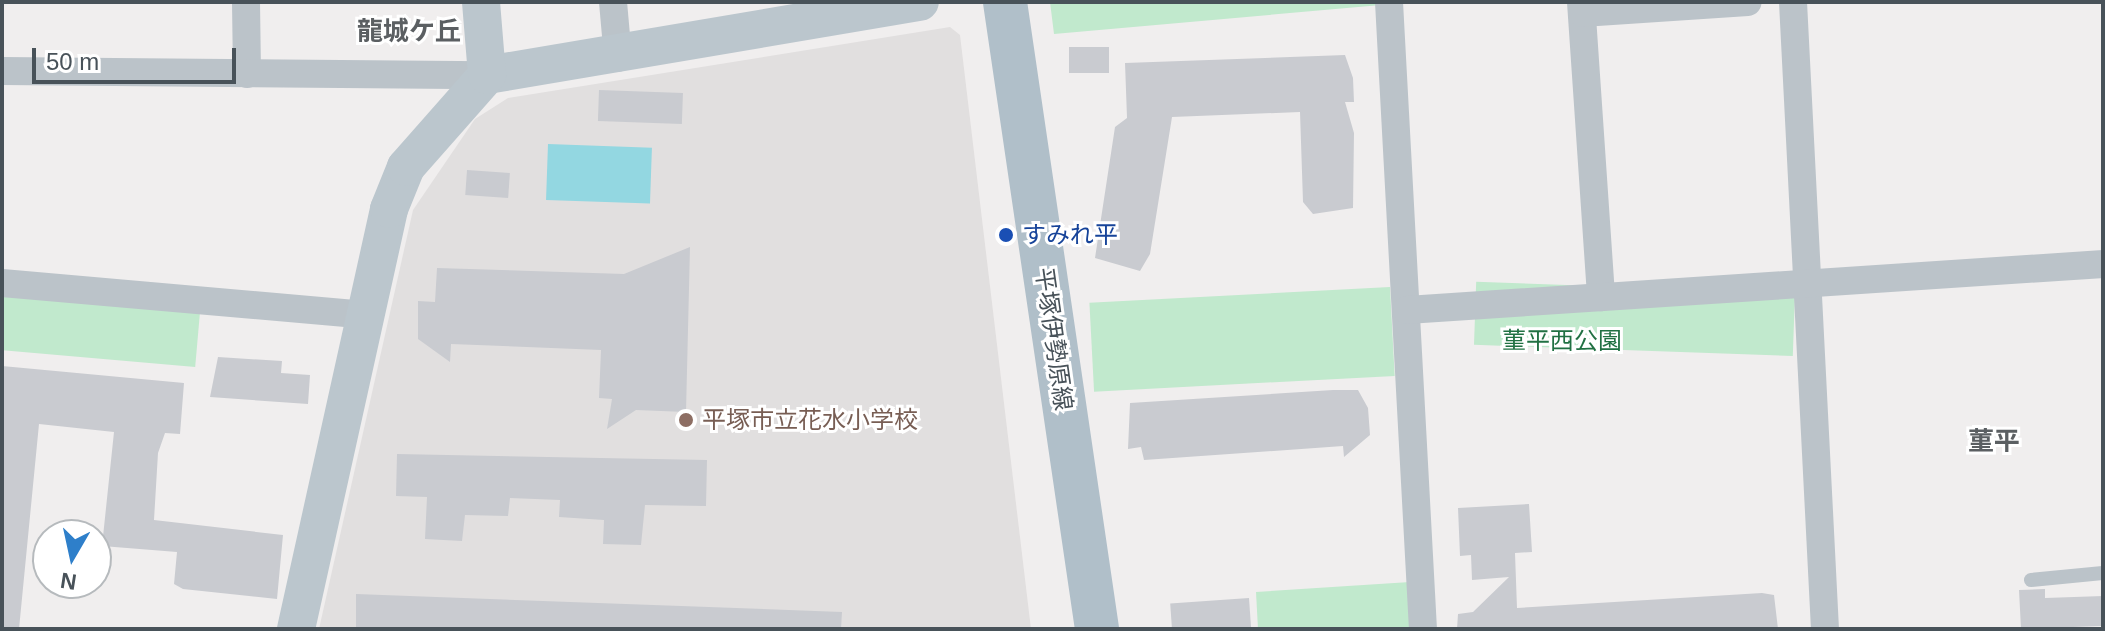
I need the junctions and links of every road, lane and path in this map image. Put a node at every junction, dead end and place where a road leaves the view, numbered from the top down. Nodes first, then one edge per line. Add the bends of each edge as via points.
1 (246, 2) edge
2 (481, 2) edge
3 (613, 2) edge
4 (920, 2) edge
5 (1005, 2) edge
6 (1389, 2) edge
7 (1748, 2) edge
8 (1793, 2) edge
9 (1582, 7) edge
10 (618, 58) junction
11 (2, 71) edge
12 (247, 74) junction
13 (487, 75) junction
14 (2103, 265) edge
15 (2, 283) edge
16 (1808, 283) junction
17 (1601, 297) junction
18 (1407, 310) junction
19 (369, 315) junction
20 (2103, 573) edge
21 (2031, 580) dead end
22 (296, 629) edge
23 (1097, 629) edge
24 (1423, 629) edge
25 (1825, 629) edge

1 - 12 street
2 - 13 street
3 - 10 street
4 - 10 street
5 - 23 main road, 平塚伊勢原線
6 - 18 street
7 - 9 street
8 - 16 street
9 - 17 street
10 - 13 street
11 - 12 street
12 - 13 street
13 - 19 street via 406,167 389,209
14 - 16 street
15 - 19 street
16 - 17 street
16 - 25 street
17 - 18 street
18 - 24 street
19 - 22 street
20 - 21 lane

